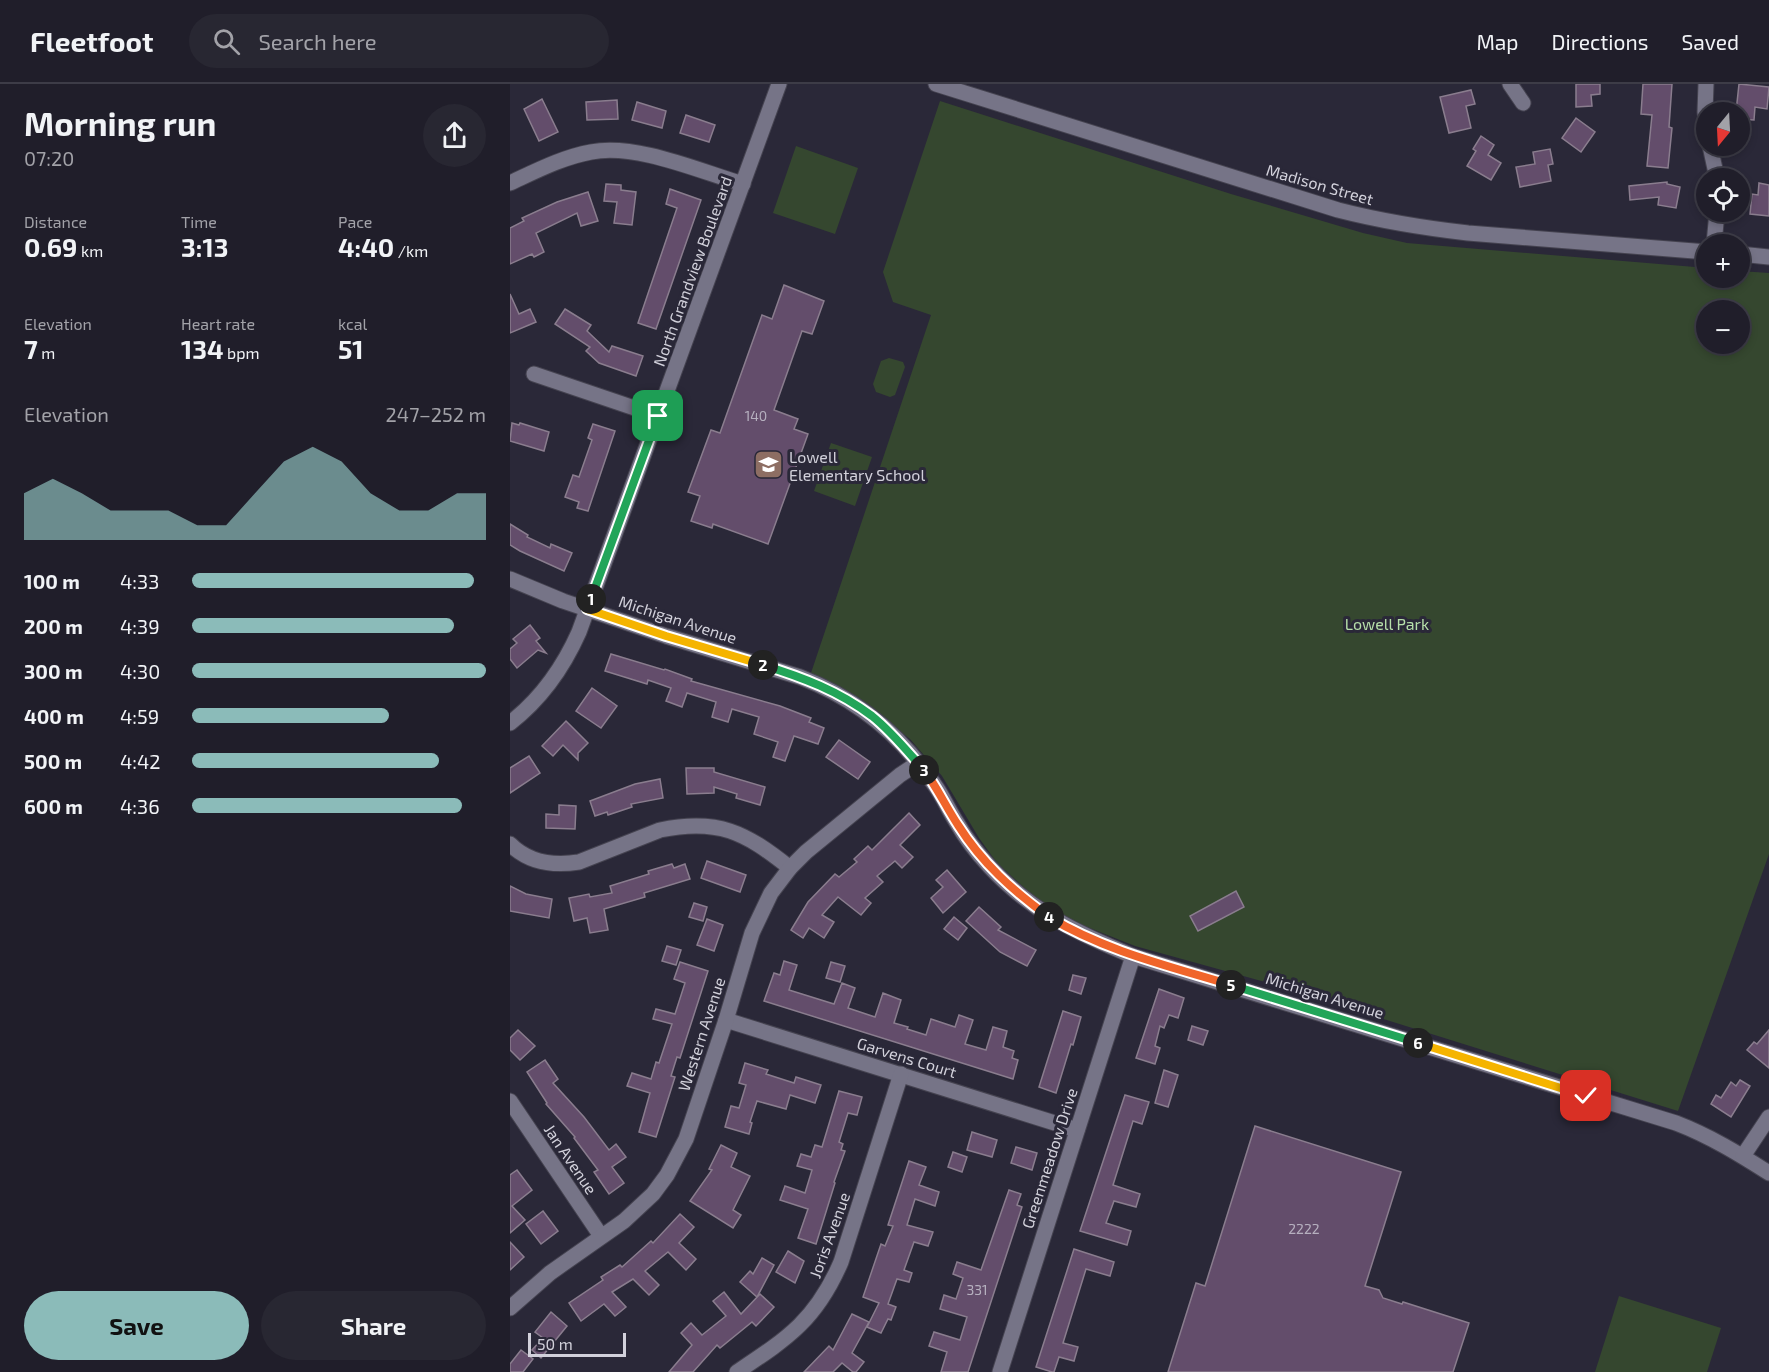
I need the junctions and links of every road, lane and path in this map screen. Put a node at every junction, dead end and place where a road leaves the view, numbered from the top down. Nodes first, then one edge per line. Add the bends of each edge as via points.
1 (779, 84) edge
2 (936, 84) edge
3 (1510, 84) edge
4 (1706, 84) edge
5 (1705, 102) edge
6 (1523, 103) dead end
7 (510, 183) edge
8 (743, 184) junction
9 (1696, 251) edge
10 (1750, 255) edge
11 (1769, 257) edge
12 (534, 374) dead end
13 (658, 416) junction
14 (510, 579) edge
15 (587, 609) junction
16 (510, 723) edge
17 (918, 763) junction
18 (510, 844) edge
19 (790, 868) junction
20 (1132, 956) junction
21 (726, 1020) junction
22 (901, 1074) junction
23 (510, 1101) edge
24 (1769, 1117) edge
25 (1077, 1130) junction
26 (1743, 1156) junction
27 (1769, 1173) edge
28 (602, 1236) junction
29 (510, 1308) edge
30 (737, 1372) edge
31 (1000, 1372) edge

1 - 8 street, North Grandview Boulevard
2 - 9 street, Madison Street via 1367,217 1468,233
3 - 6 street
4 - 5 street
7 - 8 street via 569,157 613,150 650,155
8 - 13 street, North Grandview Boulevard
10 - 11 street
12 - 13 street
13 - 15 street, North Grandview Boulevard
14 - 15 street, Michigan Avenue
15 - 16 street, North Grandview Boulevard via 560,670
15 - 17 street, Michigan Avenue via 816,683 872,716
17 - 19 street, Western Avenue via 837,825
17 - 20 street, Michigan Avenue via 980,855 1012,889 1063,925
18 - 19 street via 538,861 570,863 660,830 709,826 750,839
19 - 21 street, Western Avenue via 758,918
20 - 25 street, Greenmeadow Drive
20 - 26 street, Michigan Avenue via 1676,1123
21 - 22 street, Garvens Court
21 - 28 street, Western Avenue via 679,1156 653,1194
22 - 25 street, Garvens Court
22 - 30 street, Joris Avenue via 831,1286 792,1333
23 - 28 street, Jan Avenue
24 - 26 street
25 - 31 street, Greenmeadow Drive
26 - 27 street, Michigan Avenue
28 - 29 street, Western Avenue

